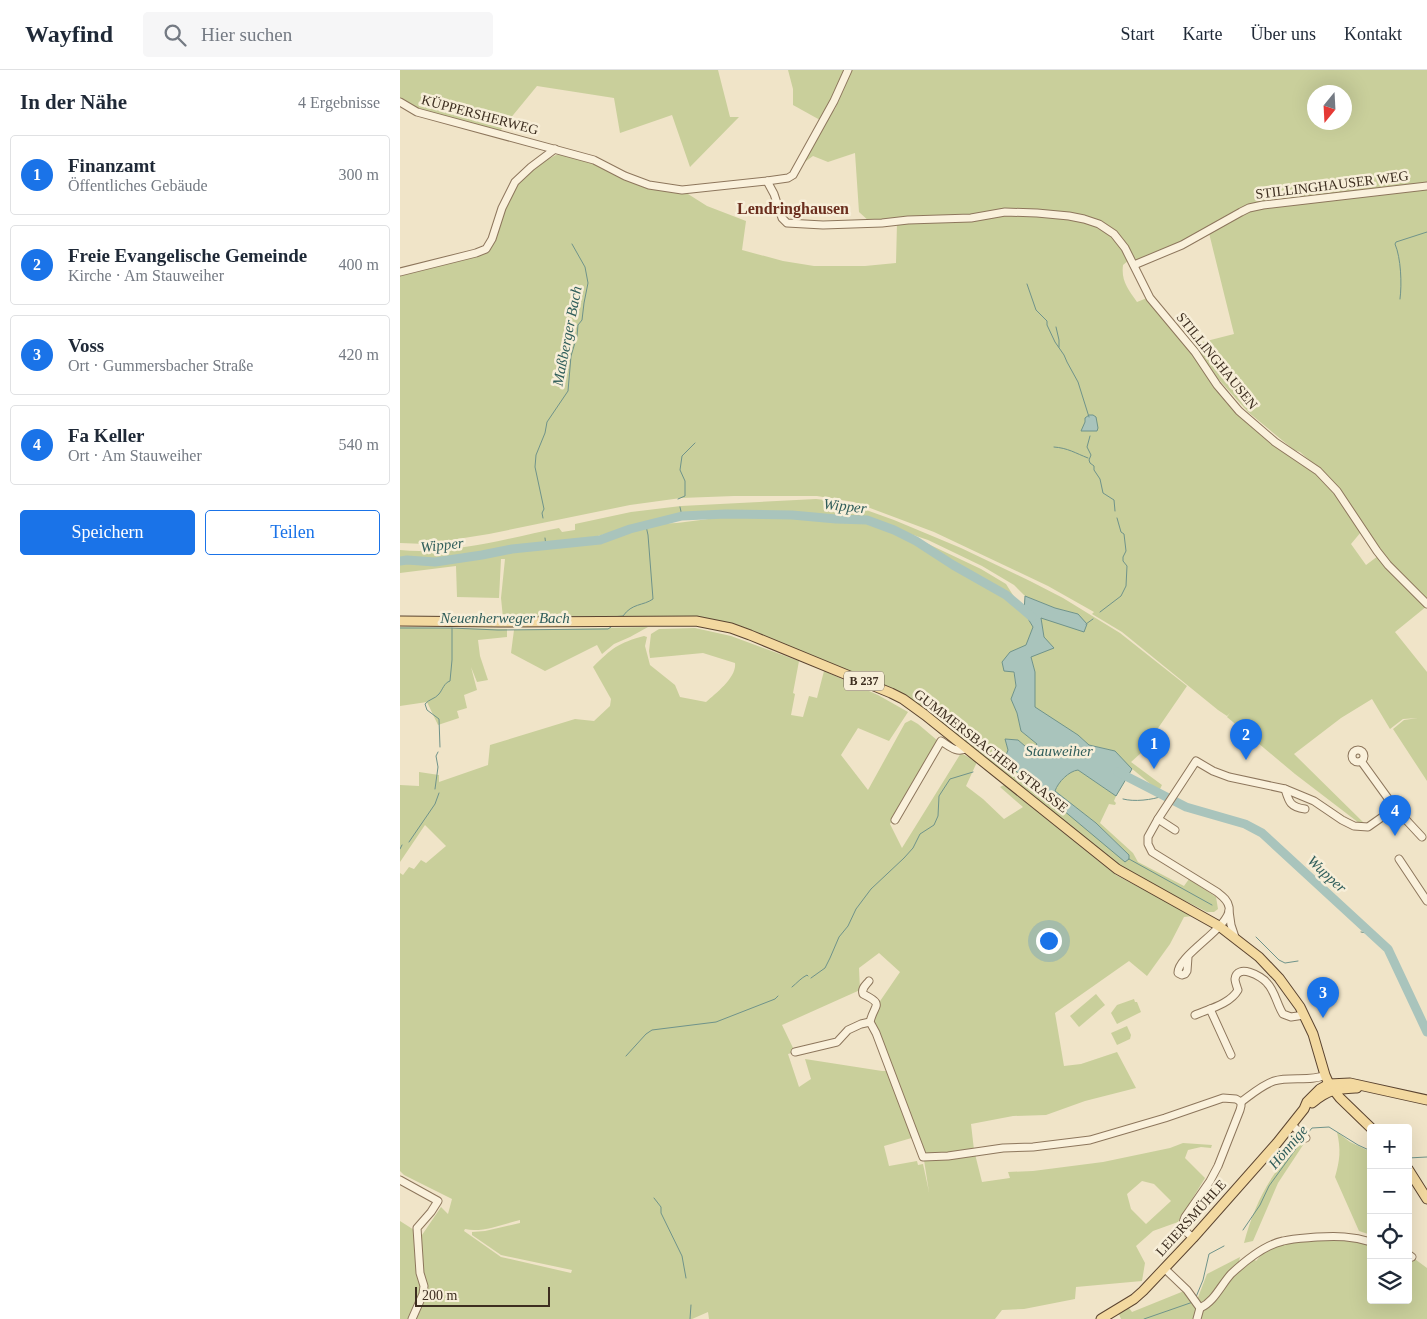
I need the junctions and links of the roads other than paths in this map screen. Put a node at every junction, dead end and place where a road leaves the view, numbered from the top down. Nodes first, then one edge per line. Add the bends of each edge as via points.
1 (848, 70) edge
2 (400, 102) edge
3 (555, 149) junction
4 (767, 181) junction
5 (1427, 186) edge
6 (1134, 265) junction
7 (400, 272) edge
8 (1427, 604) edge
9 (400, 621) edge
10 (967, 748) junction
11 (1361, 761) dead end
12 (1285, 788) junction
13 (1395, 808) junction
14 (1305, 809) dead end
15 (1158, 819) junction
16 (895, 820) dead end
17 (1174, 830) dead end
18 (1422, 837) dead end
19 (1399, 859) dead end
20 (1427, 901) edge
21 (1229, 910) junction
22 (1219, 926) junction
23 (1235, 937) junction
24 (1188, 957) dead end
25 (869, 981) dead end
26 (1210, 1009) junction
27 (1195, 1015) dead end
28 (1304, 1015) junction
29 (870, 1022) junction
30 (795, 1052) dead end
31 (1231, 1055) dead end
32 (1324, 1075) junction
33 (1331, 1087) junction
34 (1367, 1087) junction
35 (1356, 1088) junction
36 (1427, 1100) edge
37 (1241, 1102) junction
38 (1350, 1108) junction
39 (1367, 1124) edge
40 (1292, 1125) junction
41 (1305, 1136) dead end
42 (1412, 1175) edge
43 (400, 1180) edge
44 (1427, 1199) edge
45 (1193, 1238) junction
46 (1367, 1241) edge
47 (1164, 1268) junction
48 (1200, 1308) junction
49 (412, 1319) edge
50 (1101, 1319) edge
51 (1198, 1319) edge

1 - 4 street via 793,175
2 - 3 street, KÜPPERSHERWEG via 417,112
3 - 4 street via 594,160 648,185 674,189
3 - 7 street via 515,182 486,249
4 - 6 street, STILLINGHAUSEN via 787,223 882,224 971,218 1005,212 1068,216 1099,224 1114,234
5 - 6 street, STILLINGHAUSER WEG via 1249,208 1182,245
6 - 8 street, STILLINGHAUSEN via 1150,298 1239,411 1275,442 1318,471 1337,492 1388,565
9 - 10 main road, GUMMERSBACHER STRASSE / B 237 via 696,621 714,624 750,635 891,693
10 - 16 street via 957,750 941,741
10 - 22 main road, GUMMERSBACHER STRASSE / B 237 via 1117,869
11 - 13 street
12 - 13 street via 1314,801 1354,826 1368,827
12 - 14 street via 1291,804
12 - 15 street via 1229,777 1196,761
13 - 18 street
15 - 17 street
15 - 21 street via 1148,837 1152,852 1217,892 1228,902
19 - 20 street
21 - 22 street
21 - 23 street
22 - 23 main road, GUMMERSBACHER STRASSE / B 237
22 - 24 street
23 - 28 main road, GUMMERSBACHER STRASSE / B 237 via 1259,957
25 - 29 street via 862,992 876,1004
26 - 27 street
26 - 28 street via 1235,995 1238,990 1236,977 1245,971 1258,974 1268,983 1283,1014 1291,1017
26 - 31 street
28 - 32 main road, GUMMERSBACHER STRASSE / B 237
29 - 30 street via 848,1030 837,1042
29 - 37 street via 923,1158 1090,1140 1223,1098
32 - 33 main road, GUMMERSBACHER STRASSE / B 237
32 - 37 street via 1320,1078 1274,1081
33 - 34 main road, LEIERSMÜHLE via 1350,1083
33 - 35 main road, LEIERSMÜHLE
33 - 38 main road, B 237
33 - 40 main road, LEIERSMÜHLE via 1304,1109
34 - 35 main road, LEIERSMÜHLE
34 - 36 main road, LEIERSMÜHLE
35 - 38 main road via 1350,1096
37 - 45 street via 1218,1166 1184,1217 1184,1229
38 - 39 main road, B 237
40 - 41 street
40 - 45 main road, LEIERSMÜHLE
42 - 44 main road
43 - 49 street via 438,1201 418,1228 420,1273 424,1286
45 - 47 main road, LEIERSMÜHLE
46 - 48 street via 1338,1237 1282,1241 1239,1267 1208,1304
47 - 48 street
47 - 50 main road, LEIERSMÜHLE via 1134,1299
48 - 51 street

